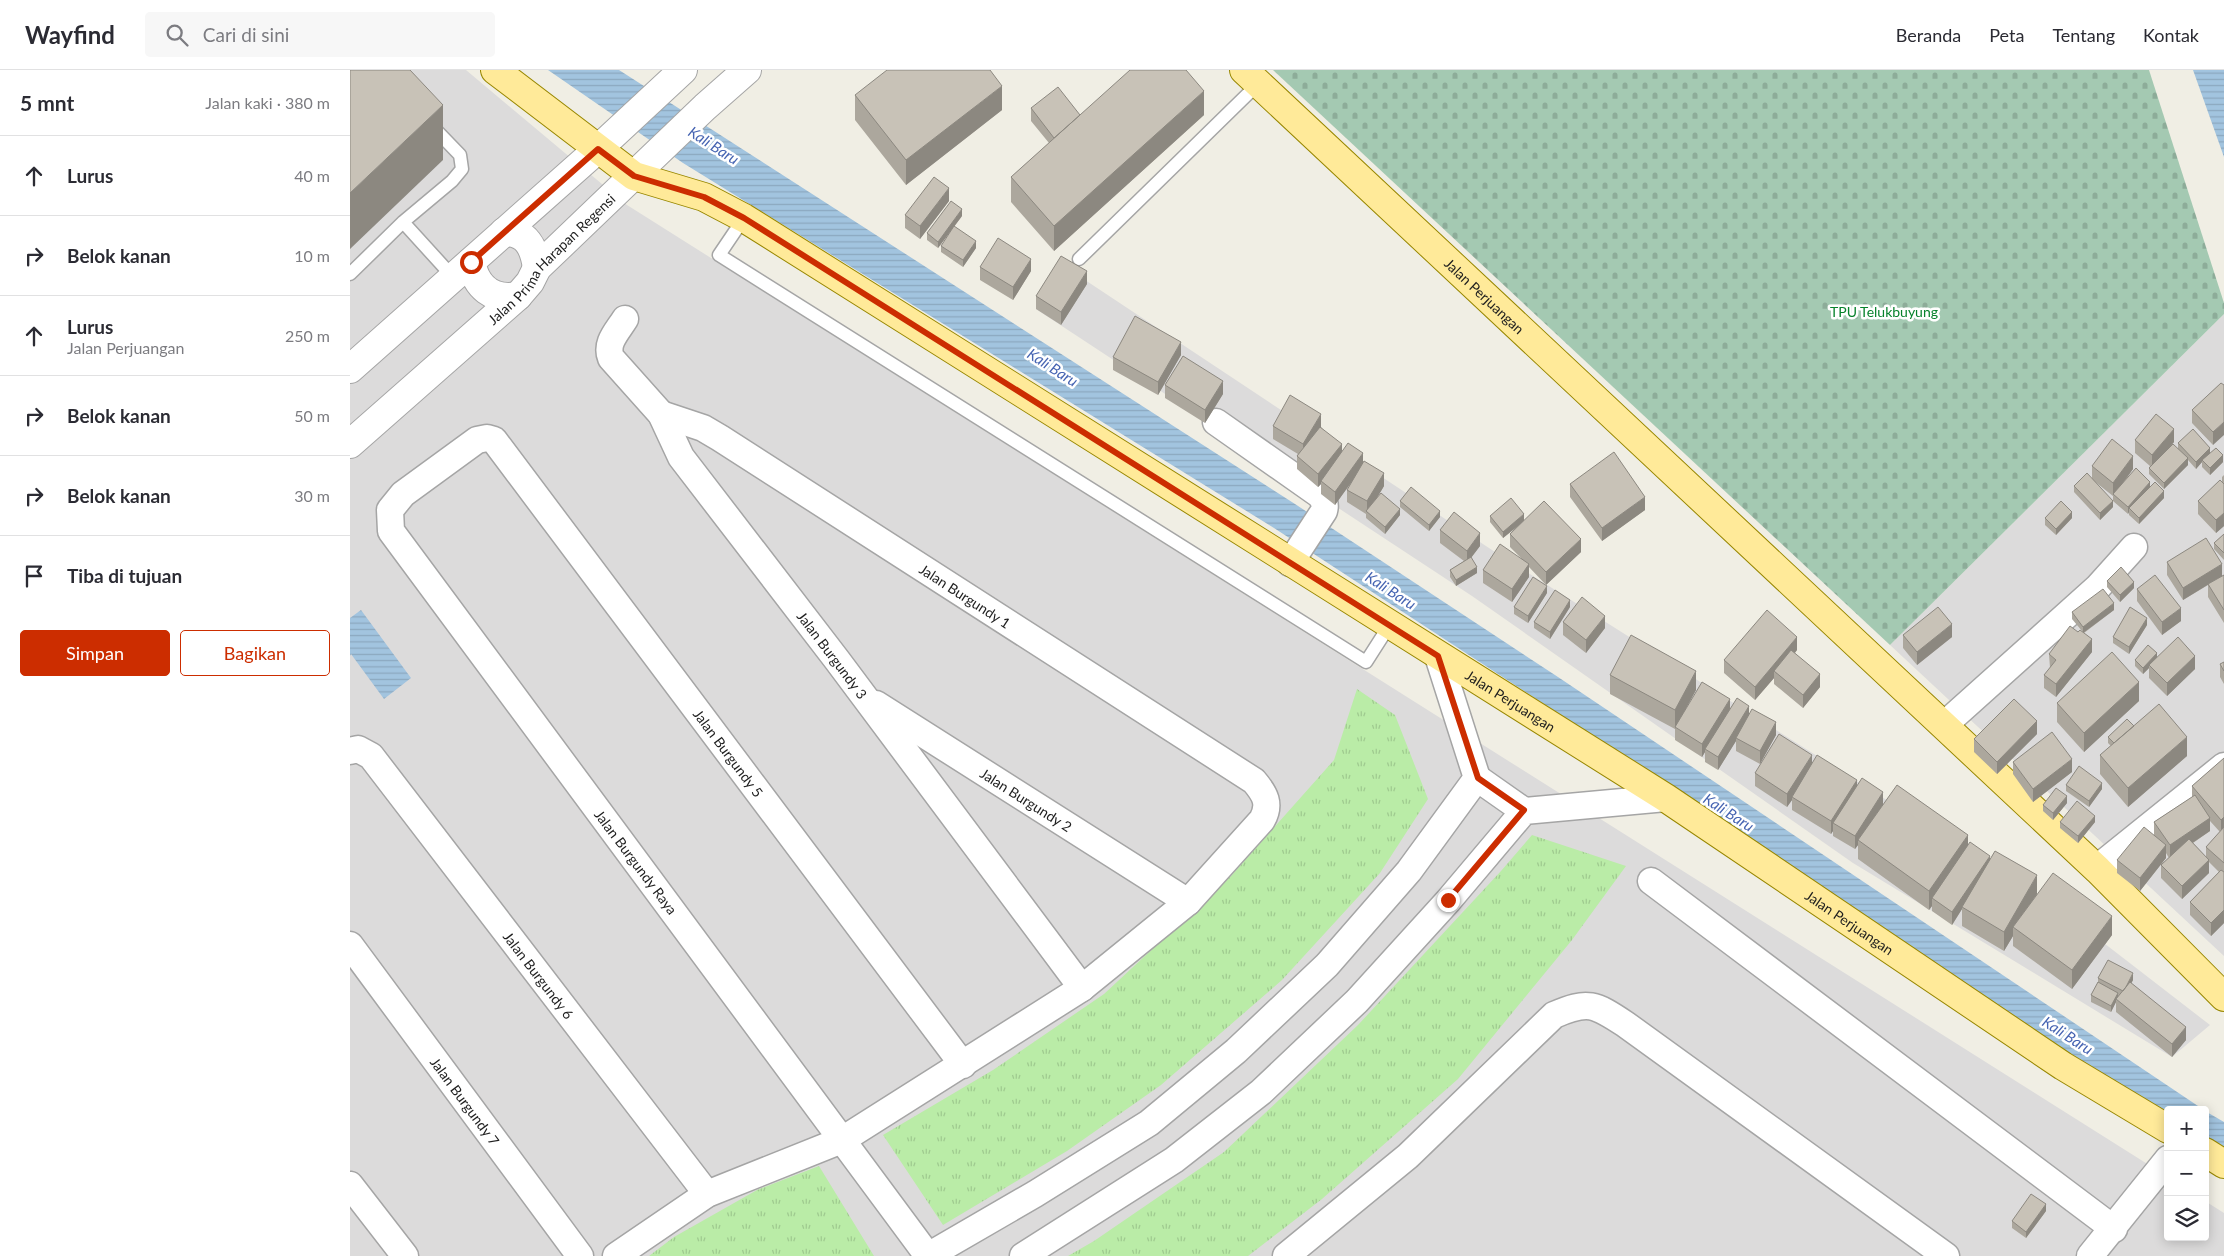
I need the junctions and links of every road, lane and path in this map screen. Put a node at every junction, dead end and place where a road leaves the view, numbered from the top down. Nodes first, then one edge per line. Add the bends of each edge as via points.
1 (495, 70) edge
2 (746, 70) edge
3 (681, 72) edge
4 (1251, 77) edge
5 (427, 120) edge
6 (598, 149) junction
7 (634, 176) junction
8 (744, 218) junction
9 (403, 222) junction
10 (504, 232) junction
11 (1079, 259) dead end
12 (537, 268) junction
13 (462, 269) junction
14 (350, 274) edge
15 (518, 296) junction
16 (626, 319) dead end
17 (350, 369) edge
18 (661, 414) junction
19 (1216, 422) dead end
20 (351, 440) edge
21 (494, 440) joint
22 (2134, 547) dead end
23 (1293, 557) junction
24 (1389, 626) junction
25 (1438, 656) junction
26 (863, 695) junction
27 (1944, 725) junction
28 (361, 753) edge
29 (2224, 766) edge
30 (1478, 778) junction
31 (1666, 798) junction
32 (1524, 810) junction
33 (2098, 870) junction
34 (1651, 881) dead end
35 (1188, 902) junction
36 (350, 945) edge
37 (1082, 988) junction
38 (2224, 997) edge
39 (963, 1065) junction
40 (2164, 1127) edge
41 (842, 1140) junction
42 (2209, 1155) edge
43 (2164, 1164) edge
44 (2224, 1164) edge
45 (350, 1184) edge
46 (707, 1194) junction
47 (2114, 1229) junction
48 (405, 1256) edge
49 (580, 1256) edge
50 (616, 1256) edge
51 (928, 1256) edge
52 (1023, 1256) edge
53 (1286, 1256) edge
54 (1946, 1256) edge
55 (2090, 1256) edge

1 - 6 main road
2 - 7 street, Jalan Prima Harapan Regensi
3 - 6 street
4 - 11 lane
4 - 27 main road, Jalan Perjuangan
5 - 9 lane via 460,155 462,169
6 - 7 main road
6 - 10 street
7 - 8 main road, Jalan Perjuangan via 704,197
7 - 12 street, Jalan Prima Harapan Regensi
8 - 23 main road, Jalan Perjuangan
8 - 24 lane via 719,255 1366,662
9 - 13 lane
9 - 14 lane
10 - 12 street via 520,234 527,239 535,253
10 - 13 street
12 - 15 street, Jalan Prima Harapan Regensi
13 - 15 street via 500,298
13 - 17 street
15 - 20 street, Jalan Prima Harapan Regensi
16 - 18 street, Jalan Burgundy 3 via 610,341 608,351
18 - 26 street, Jalan Burgundy 3 via 681,457
18 - 35 street, Jalan Burgundy 1 via 703,428 720,438 1254,782 1263,791 1267,811
19 - 23 street via 1320,495 1326,505
21 - 39 street, Jalan Burgundy 5
21 - 41 street, Jalan Burgundy Raya via 477,440 403,494 390,510 391,531
22 - 27 street via 2098,587
23 - 24 main road, Jalan Perjuangan
24 - 25 main road, Jalan Perjuangan
25 - 30 street
25 - 31 main road, Jalan Perjuangan
26 - 35 street, Jalan Burgundy 2
26 - 37 street, Jalan Burgundy 3
27 - 33 main road, Jalan Perjuangan
28 - 46 street, Jalan Burgundy 6
29 - 33 street
30 - 32 street
30 - 51 street via 1409,872 1327,965 1236,1051 1149,1123 1036,1194
31 - 32 street
31 - 40 main road, Jalan Perjuangan via 2063,1066
32 - 52 street via 1357,1001 1261,1092 1174,1160
33 - 38 main road, Jalan Perjuangan
34 - 47 street
35 - 37 street
36 - 49 street, Jalan Burgundy 7
37 - 39 street
39 - 41 street
41 - 46 street
41 - 51 street, Jalan Burgundy Raya
42 - 44 main road
43 - 47 street
45 - 48 street
46 - 50 street
47 - 55 street
53 - 54 street via 1408,1156 1554,1015 1587,1004 1604,1010 1625,1024

